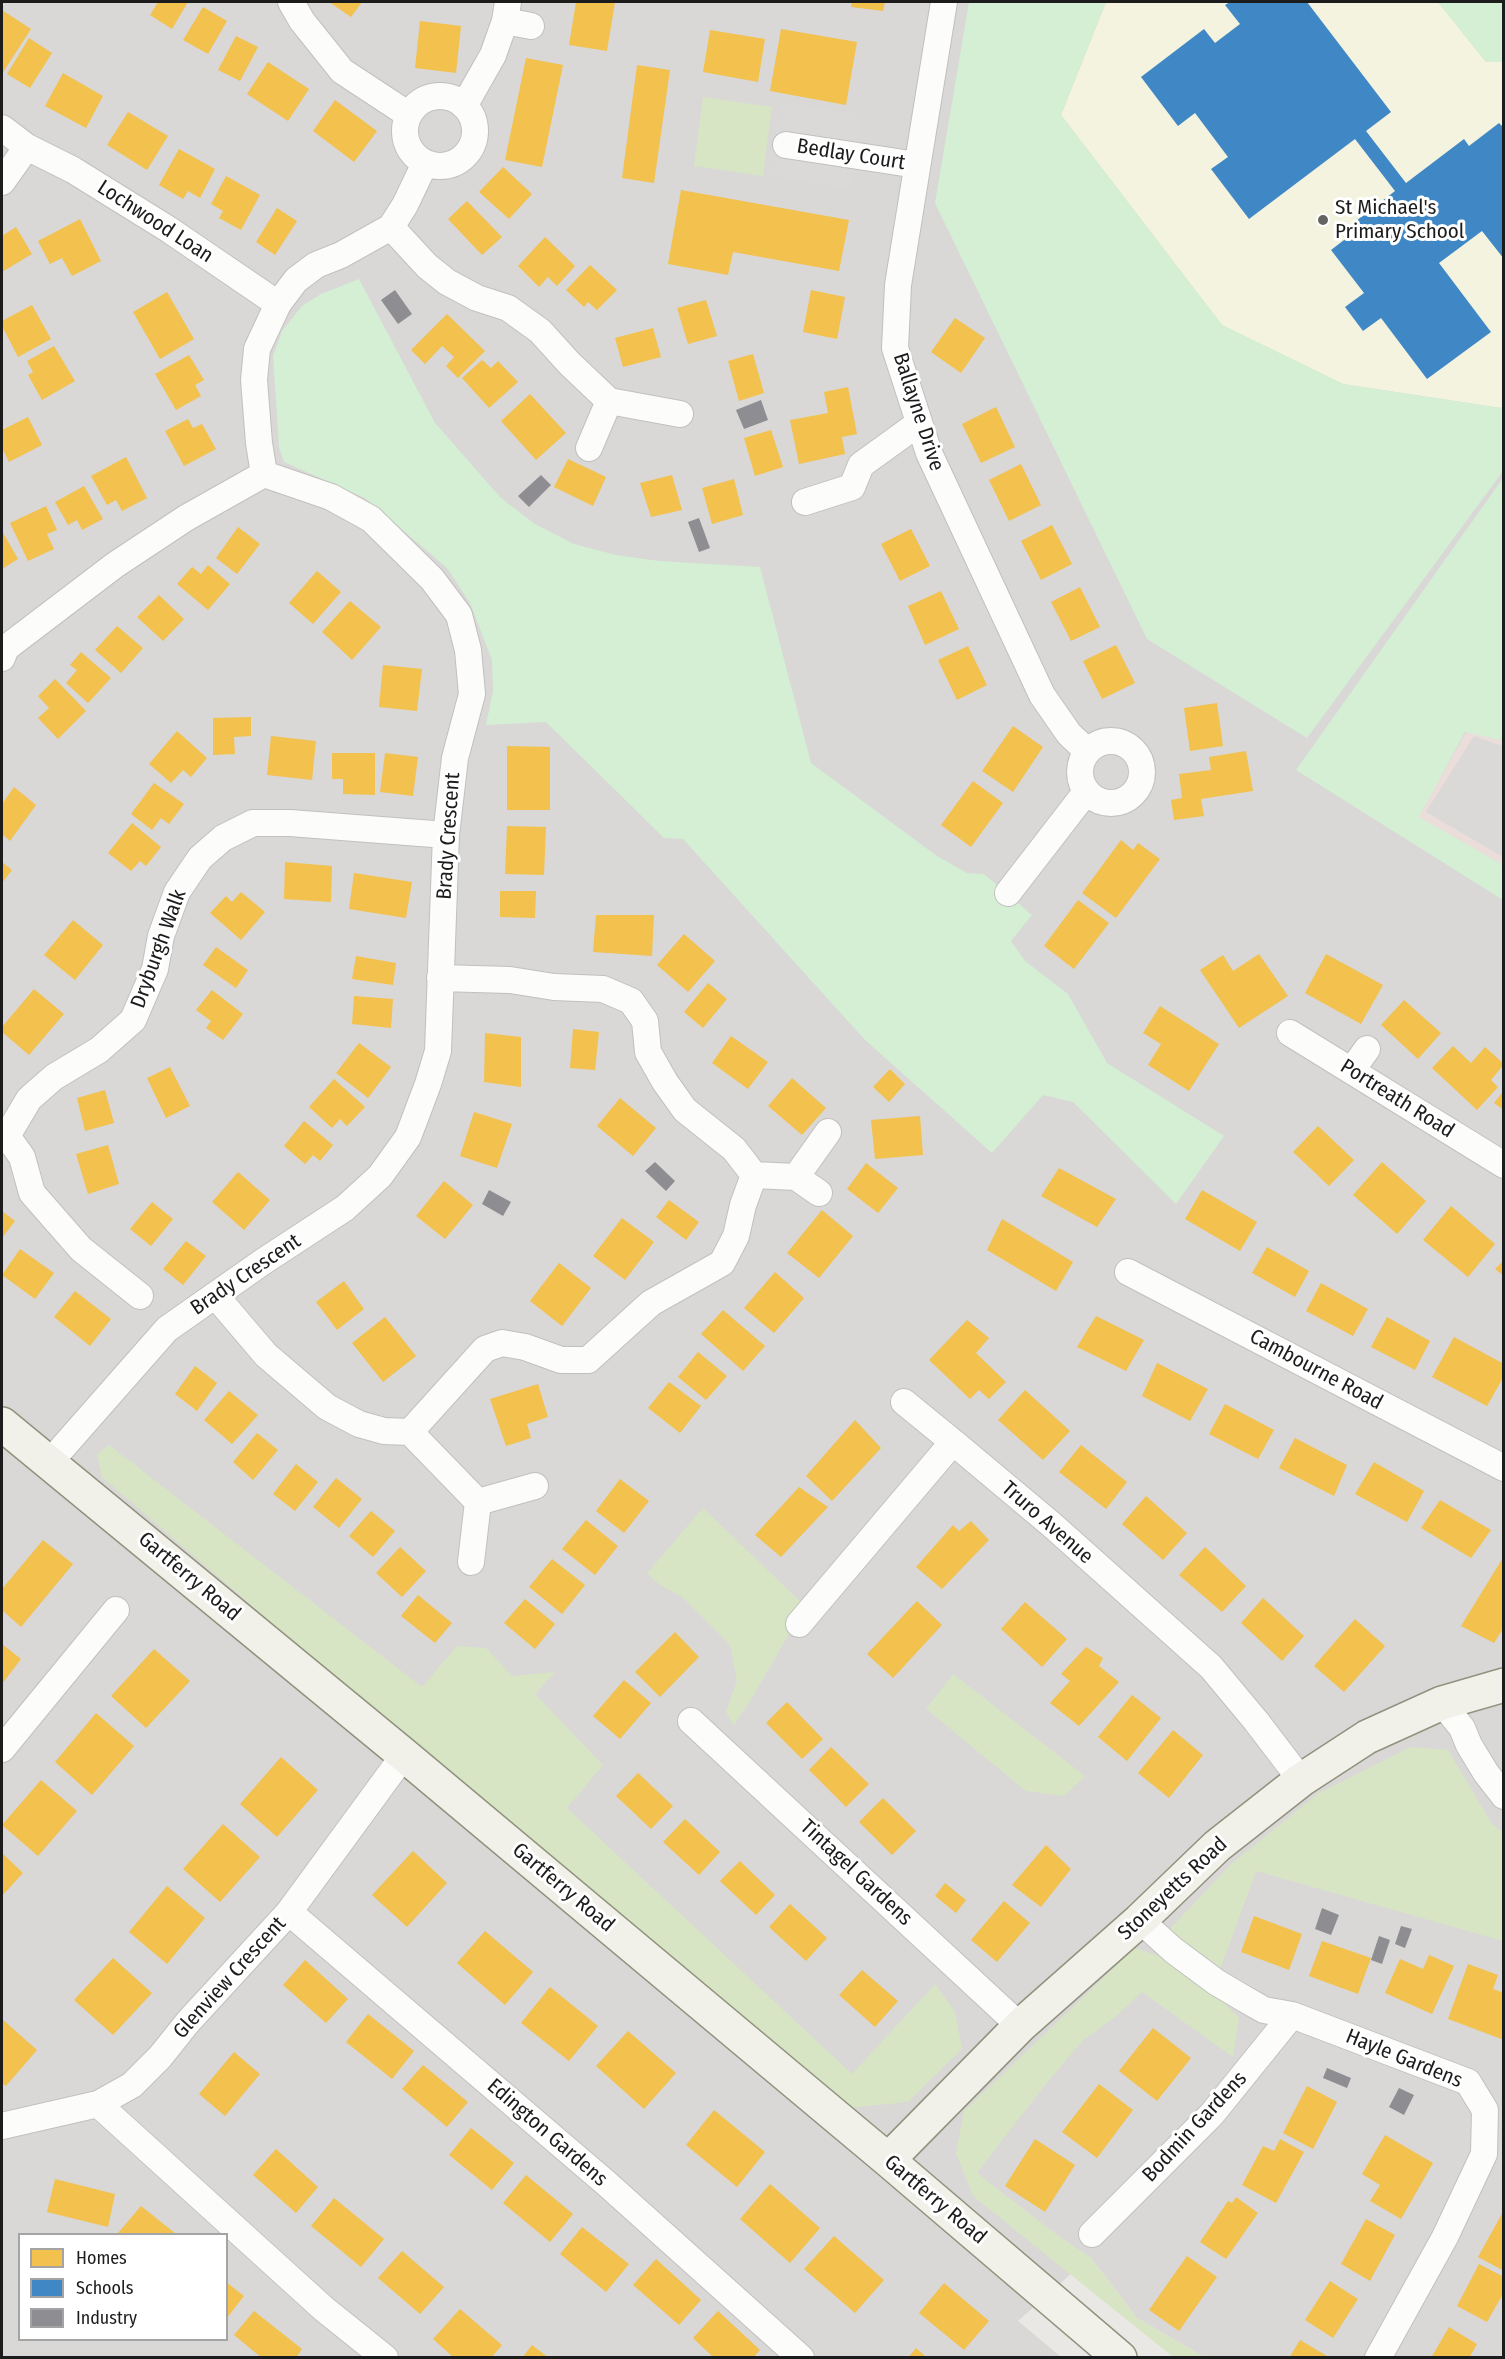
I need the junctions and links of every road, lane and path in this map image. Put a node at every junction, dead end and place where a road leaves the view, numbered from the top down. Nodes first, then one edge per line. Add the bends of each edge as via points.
1 (291, 2) edge
2 (944, 2) edge
3 (507, 11) edge
4 (531, 26) dead end
5 (464, 106) junction
6 (409, 115) junction
7 (2, 128) edge
8 (786, 145) dead end
9 (27, 147) junction
10 (425, 163) junction
11 (917, 165) junction
12 (2, 182) edge
13 (391, 227) junction
14 (278, 304) junction
15 (609, 401) junction
16 (680, 414) dead end
17 (919, 423) junction
18 (589, 448) dead end
19 (264, 474) junction
20 (805, 502) dead end
21 (3, 650) edge
22 (1087, 751) junction
23 (1086, 792) junction
24 (446, 836) junction
25 (1008, 894) dead end
26 (440, 978) junction
27 (1290, 1033) dead end
28 (1367, 1049) dead end
29 (1352, 1070) junction
30 (828, 1132) dead end
31 (4, 1135) edge
32 (1503, 1165) edge
33 (754, 1175) junction
34 (796, 1177) junction
35 (819, 1192) dead end
36 (1128, 1272) dead end
37 (216, 1295) junction
38 (140, 1296) dead end
39 (904, 1402) dead end
40 (2, 1424) edge
41 (410, 1432) junction
42 (953, 1443) junction
43 (50, 1462) junction
44 (1503, 1468) edge
45 (535, 1486) dead end
46 (478, 1502) junction
47 (471, 1562) dead end
48 (116, 1610) dead end
49 (799, 1624) dead end
50 (1503, 1685) edge
51 (1442, 1703) junction
52 (691, 1721) dead end
53 (2, 1749) edge
54 (404, 1755) junction
55 (1301, 1780) junction
56 (1503, 1796) edge
57 (289, 1912) junction
58 (1140, 1920) junction
59 (1292, 2015) junction
60 (1020, 2026) junction
61 (98, 2104) junction
62 (2, 2126) edge
63 (888, 2160) junction
64 (1092, 2234) dead end
65 (385, 2358) edge
66 (801, 2358) edge
67 (1120, 2358) edge
68 (1378, 2358) edge

1 - 6 street via 342,71
2 - 11 street, Ballayne Drive
3 - 4 street
3 - 5 street via 493,55
5 - 6 street via 434,96
5 - 10 street via 474,125 471,146 465,155 446,165
6 - 10 street via 405,126 409,147
7 - 9 street, Lochwood Loan
8 - 11 street, Bedlay Court
9 - 12 street
9 - 14 street, Lochwood Loan via 73,170 168,229
10 - 13 street
11 - 17 street, Ballayne Drive via 898,285 895,348
13 - 14 street via 316,265 296,280
13 - 15 street via 447,282 508,308 540,331
14 - 19 street via 257,349 254,380
15 - 16 street
15 - 18 street
17 - 20 street via 861,465 852,487
17 - 22 street, Ballayne Drive via 948,496 1042,695 1069,734
19 - 21 street via 186,518 115,565
19 - 24 street, Brady Crescent via 331,497 371,519 432,579 459,615 468,650 472,693 455,758
22 - 23 street via 1080,764 1080,779
22 - 23 street via 1105,740 1126,743 1141,758 1143,779 1132,797 1112,805
23 - 25 street
24 - 26 street, Brady Crescent
24 - 31 street, Dryburgh Walk via 253,823 223,838 200,858 177,892 161,936 155,969 133,1020 99,1050 54,1077 28,1099
26 - 33 street via 603,989 630,1001 645,1021 648,1052 665,1082 685,1110 734,1149
26 - 37 street, Brady Crescent via 438,1051 408,1137 380,1176 345,1208
27 - 29 street, Portreath Road
28 - 29 street
29 - 32 street, Portreath Road
30 - 34 street
31 - 38 street via 22,1157 32,1193 81,1249
33 - 34 street
33 - 41 street via 736,1236 722,1263 651,1303 588,1360 561,1360 502,1343 485,1349
34 - 35 street
36 - 44 street, Cambourne Road
37 - 41 street via 266,1355 327,1407 358,1424
37 - 43 street, Brady Crescent via 167,1329
39 - 42 street, Truro Avenue
40 - 43 street, Gartferry Road
41 - 46 street
42 - 49 street
42 - 55 street, Truro Avenue via 1052,1525 1210,1668
43 - 54 street, Gartferry Road
45 - 46 street
46 - 47 street
48 - 53 street
50 - 51 street, Stoneyetts Road
51 - 55 street, Stoneyetts Road via 1367,1737
51 - 56 street via 1462,1728
52 - 60 street, Tintagel Gardens
54 - 57 street, Glenview Crescent
54 - 63 street, Gartferry Road
55 - 58 street, Stoneyetts Road via 1217,1846
57 - 61 street, Glenview Crescent via 160,2057 132,2085
57 - 66 street, Edington Gardens via 606,2183
58 - 59 street, Hayle Gardens via 1216,1982 1264,2010
58 - 60 street, Stoneyetts Road
59 - 64 street, Bodmin Gardens via 1212,2114
59 - 68 street, Hayle Gardens via 1468,2082 1485,2110 1484,2154 1445,2237
60 - 63 street, Stoneyetts Road
61 - 62 street, Glenview Crescent
61 - 65 street via 324,2309
63 - 67 street, Gartferry Road

